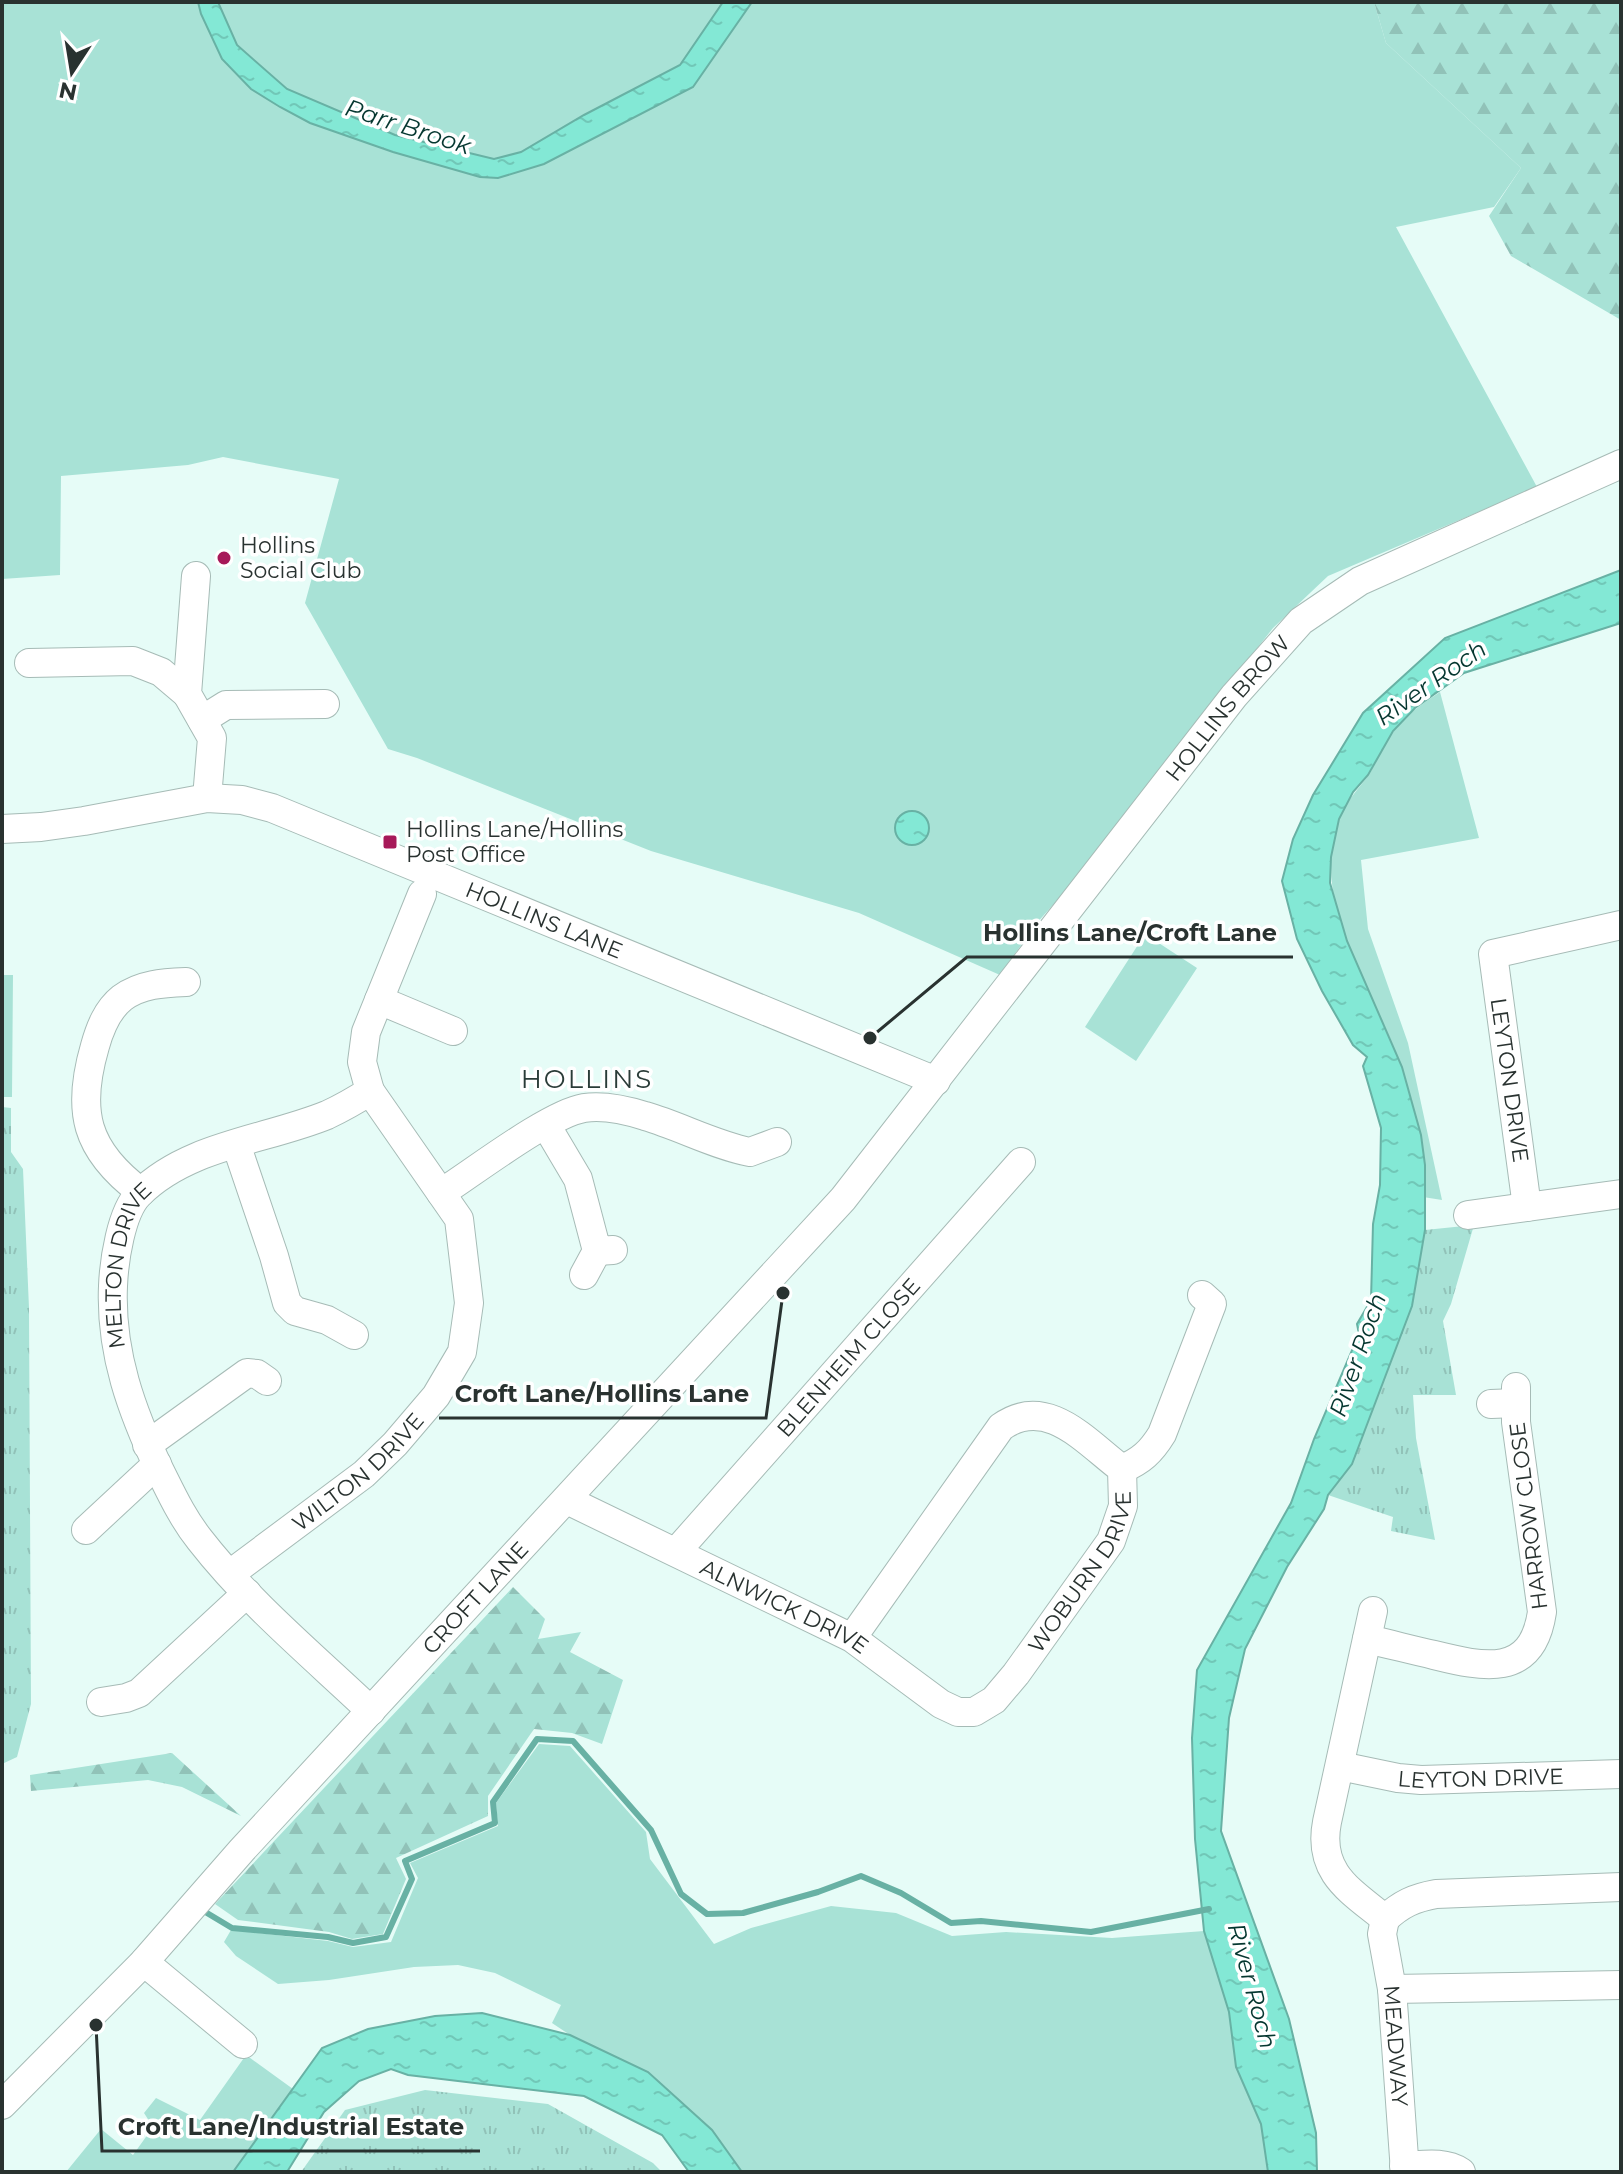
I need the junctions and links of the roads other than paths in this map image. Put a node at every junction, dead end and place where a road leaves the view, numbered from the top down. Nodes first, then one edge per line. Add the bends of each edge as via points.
1 (1621, 464) edge
2 (196, 576) dead end
3 (29, 663) dead end
4 (187, 694) junction
5 (325, 704) dead end
6 (202, 720) junction
7 (207, 798) junction
8 (2, 829) edge
9 (422, 894) dead end
10 (1621, 925) edge
11 (186, 982) dead end
12 (379, 1000) junction
13 (453, 1031) dead end
14 (936, 1081) junction
15 (370, 1091) junction
16 (546, 1125) junction
17 (777, 1142) dead end
18 (236, 1144) junction
19 (1021, 1162) dead end
20 (141, 1192) junction
21 (441, 1193) junction
22 (1621, 1194) edge
23 (1527, 1207) junction
24 (1468, 1215) dead end
25 (598, 1259) dead end
26 (1202, 1295) dead end
27 (354, 1335) dead end
28 (267, 1381) dead end
29 (1507, 1398) dead end
30 (152, 1455) junction
31 (1122, 1469) junction
32 (567, 1500) junction
33 (86, 1530) dead end
34 (676, 1552) junction
35 (239, 1584) junction
36 (1373, 1611) dead end
37 (852, 1638) junction
38 (1367, 1639) junction
39 (101, 1702) dead end
40 (371, 1711) junction
41 (975, 1723) joint
42 (1340, 1766) junction
43 (1621, 1774) edge
44 (1621, 1887) edge
45 (1385, 1919) junction
46 (144, 1962) junction
47 (1621, 1985) edge
48 (1392, 1989) junction
49 (243, 2044) dead end
50 (2, 2105) edge
51 (1404, 2169) edge
52 (1461, 2172) edge

1 - 14 street, HOLLINS BROW via 1360,581 1301,621 1234,696
2 - 4 street
3 - 4 street via 133,661 161,672
4 - 6 street
5 - 6 street via 226,705
6 - 7 street via 212,738
7 - 8 street, HOLLINS LANE
7 - 14 street, HOLLINS LANE via 242,800 303,820
9 - 12 street
10 - 23 street, LEYTON DRIVE via 1493,954
11 - 20 street via 142,987 121,999 106,1017 90,1063 84,1099 90,1130 121,1177
12 - 13 street
12 - 15 street via 366,1032 362,1062
14 - 32 street, CROFT LANE via 843,1199
15 - 18 street, MELTON DRIVE via 326,1115
15 - 21 street, WILTON DRIVE
16 - 17 street via 571,1112 598,1107 647,1116 750,1152
16 - 21 street
16 - 25 street via 578,1179
18 - 20 street, MELTON DRIVE via 195,1158
18 - 27 street via 274,1256 285,1297 283,1316 327,1320
19 - 34 street, BLENHEIM CLOSE
20 - 30 street, MELTON DRIVE via 129,1208 120,1239 112,1298 118,1362
21 - 35 street, WILTON DRIVE via 459,1219 468,1279 462,1352 401,1439
22 - 23 street
23 - 24 street
26 - 31 street via 1212,1304 1162,1434 1153,1449
28 - 30 street via 247,1373
29 - 38 street, HARROW CLOSE via 1516,1422 1542,1612 1533,1641 1518,1656 1488,1666
30 - 33 street
30 - 35 street, MELTON DRIVE via 187,1521
31 - 37 street, WOBURN DRIVE via 1056,1420 1039,1414 1010,1421
31 - 41 street, WOBURN DRIVE via 1123,1506 1111,1541
32 - 34 street, ALNWICK DRIVE
32 - 40 street, CROFT LANE
34 - 37 street, ALNWICK DRIVE
35 - 39 street, WILTON DRIVE via 139,1693
35 - 40 street, MELTON DRIVE
36 - 38 street
37 - 41 street, ALNWICK DRIVE
38 - 42 street
40 - 46 street, CROFT LANE
42 - 43 street, LEYTON DRIVE via 1421,1780
42 - 45 street via 1324,1833 1326,1855 1341,1884
44 - 45 street via 1436,1894 1413,1898
45 - 48 street, MEADWAY via 1383,1948
46 - 49 street
46 - 50 street, CROFT LANE
47 - 48 street
48 - 51 street, MEADWAY
51 - 52 street via 1441,2164

